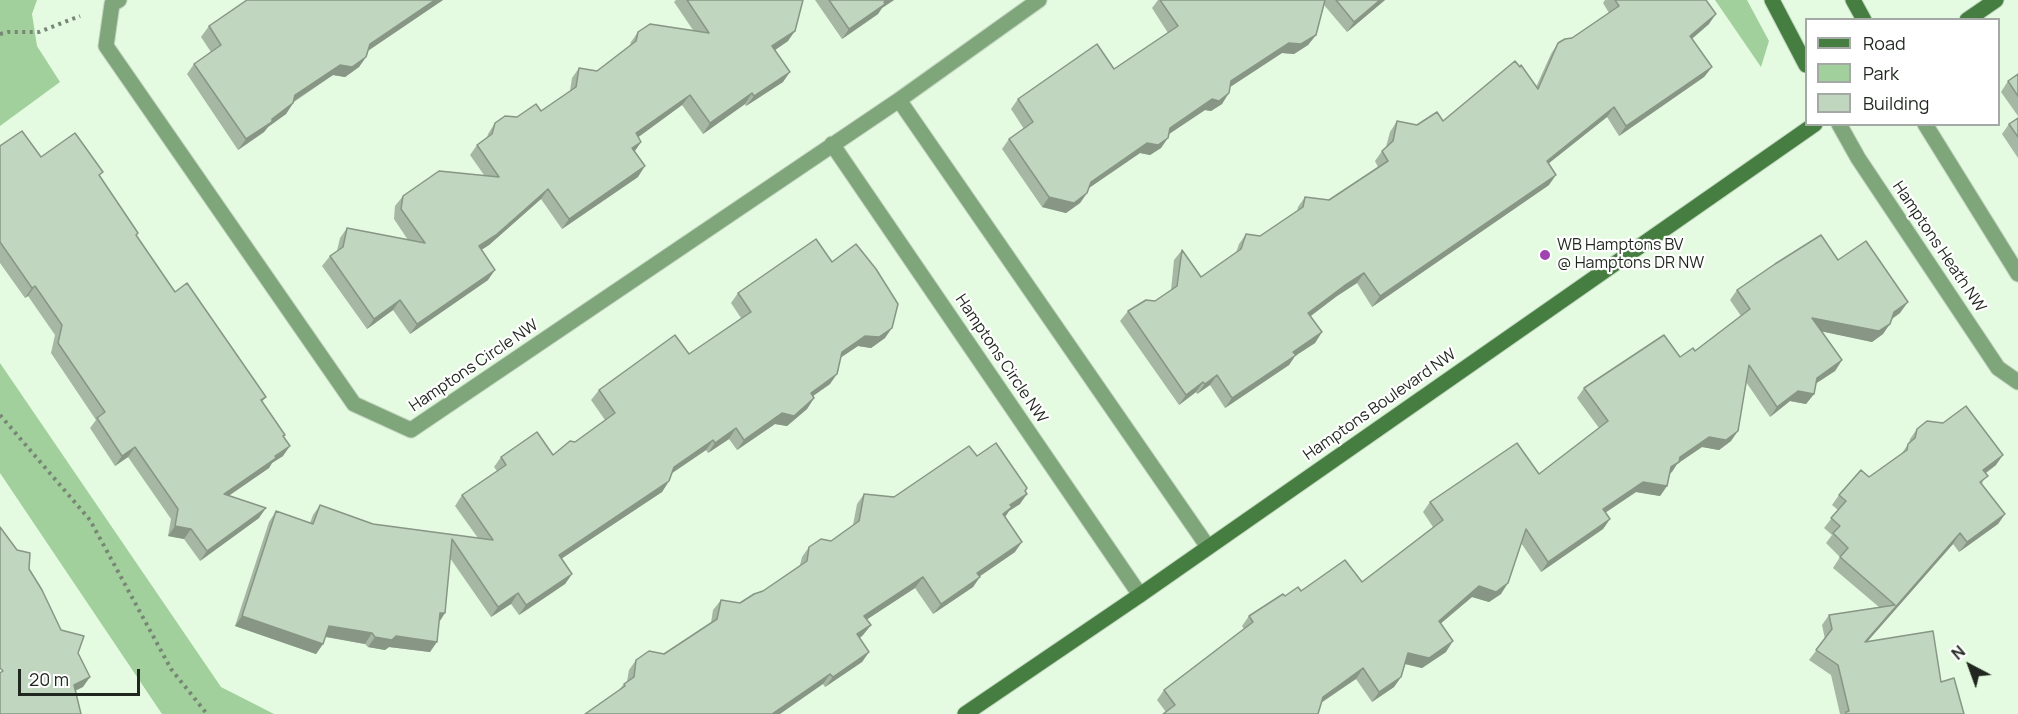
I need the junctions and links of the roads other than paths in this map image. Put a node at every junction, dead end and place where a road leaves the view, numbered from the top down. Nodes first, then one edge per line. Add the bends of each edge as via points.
1 (1039, 0) edge
2 (1772, 0) edge
3 (1853, 0) edge
4 (1996, 0) edge
5 (115, 2) edge
6 (1863, 18) edge
7 (1970, 18) edge
8 (1805, 63) edge
9 (899, 100) junction
10 (1812, 126) edge
11 (1840, 126) edge
12 (1926, 126) edge
13 (832, 144) junction
14 (2018, 274) edge
15 (2018, 382) edge
16 (1208, 547) junction
17 (1140, 595) junction
18 (964, 714) edge

1 - 9 street, Hamptons Circle NW
2 - 8 street
3 - 6 street
4 - 7 street
5 - 13 street, Hamptons Circle NW via 106,46 354,404 411,430
9 - 13 street, Hamptons Circle NW
9 - 16 street
10 - 16 street, Hamptons Boulevard NW
11 - 15 street, Hamptons Heath NW via 1998,368
12 - 14 street
13 - 17 street, Hamptons Circle NW
16 - 17 street, Hamptons Boulevard NW
17 - 18 street, Hamptons Boulevard NW

